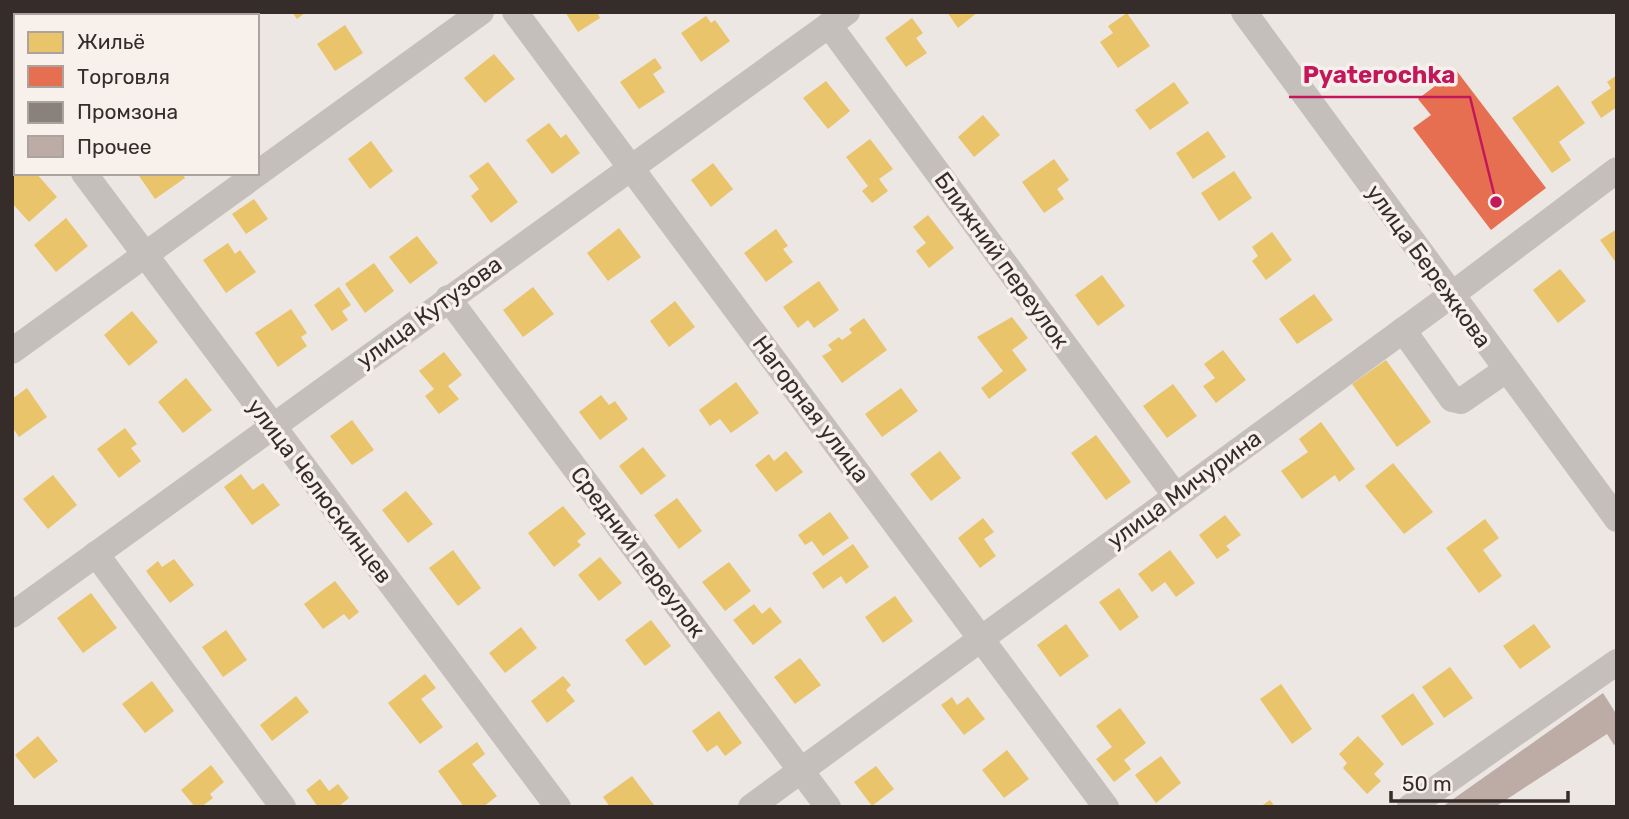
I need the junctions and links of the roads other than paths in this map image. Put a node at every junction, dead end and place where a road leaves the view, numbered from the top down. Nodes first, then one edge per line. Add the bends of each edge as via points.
1 (481, 12) edge
2 (515, 12) edge
3 (1244, 12) edge
4 (838, 18) edge
5 (630, 167) junction
6 (1617, 170) edge
7 (259, 173) edge
8 (85, 175) edge
9 (256, 175) edge
10 (145, 255) junction
11 (1450, 296) junction
12 (448, 298) junction
13 (1403, 330) junction
14 (12, 351) edge
15 (1506, 370) junction
16 (271, 426) junction
17 (1175, 495) junction
18 (1617, 519) edge
19 (96, 554) junction
20 (12, 615) edge
21 (982, 639) junction
22 (1617, 662) edge
23 (800, 769) junction
24 (283, 807) edge
25 (558, 807) edge
26 (751, 807) edge
27 (828, 807) edge
28 (1106, 807) edge
29 (1410, 807) edge

1 - 7 street
2 - 5 street, Нагорная улица
3 - 11 street, улица Бережкова
4 - 5 street, улица Кутузова
4 - 17 street, Ближний переулок
5 - 12 street, улица Кутузова
5 - 21 street, Нагорная улица
6 - 11 street, улица Мичурина
8 - 10 street, улица Челюскинцев
9 - 10 street
10 - 14 street
10 - 16 street, улица Челюскинцев
11 - 13 street, улица Мичурина
11 - 15 street, улица Бережкова
12 - 16 street, улица Кутузова
12 - 23 street, Средний переулок
13 - 15 street via 1452,399 1461,401
13 - 17 street, улица Мичурина
15 - 18 street, улица Бережкова
16 - 19 street, улица Кутузова
16 - 25 street, улица Челюскинцев
17 - 21 street, улица Мичурина
19 - 20 street, улица Кутузова
19 - 24 street
21 - 23 street, улица Мичурина
21 - 28 street, Нагорная улица
22 - 29 street
23 - 26 street, улица Мичурина
23 - 27 street, Средний переулок

